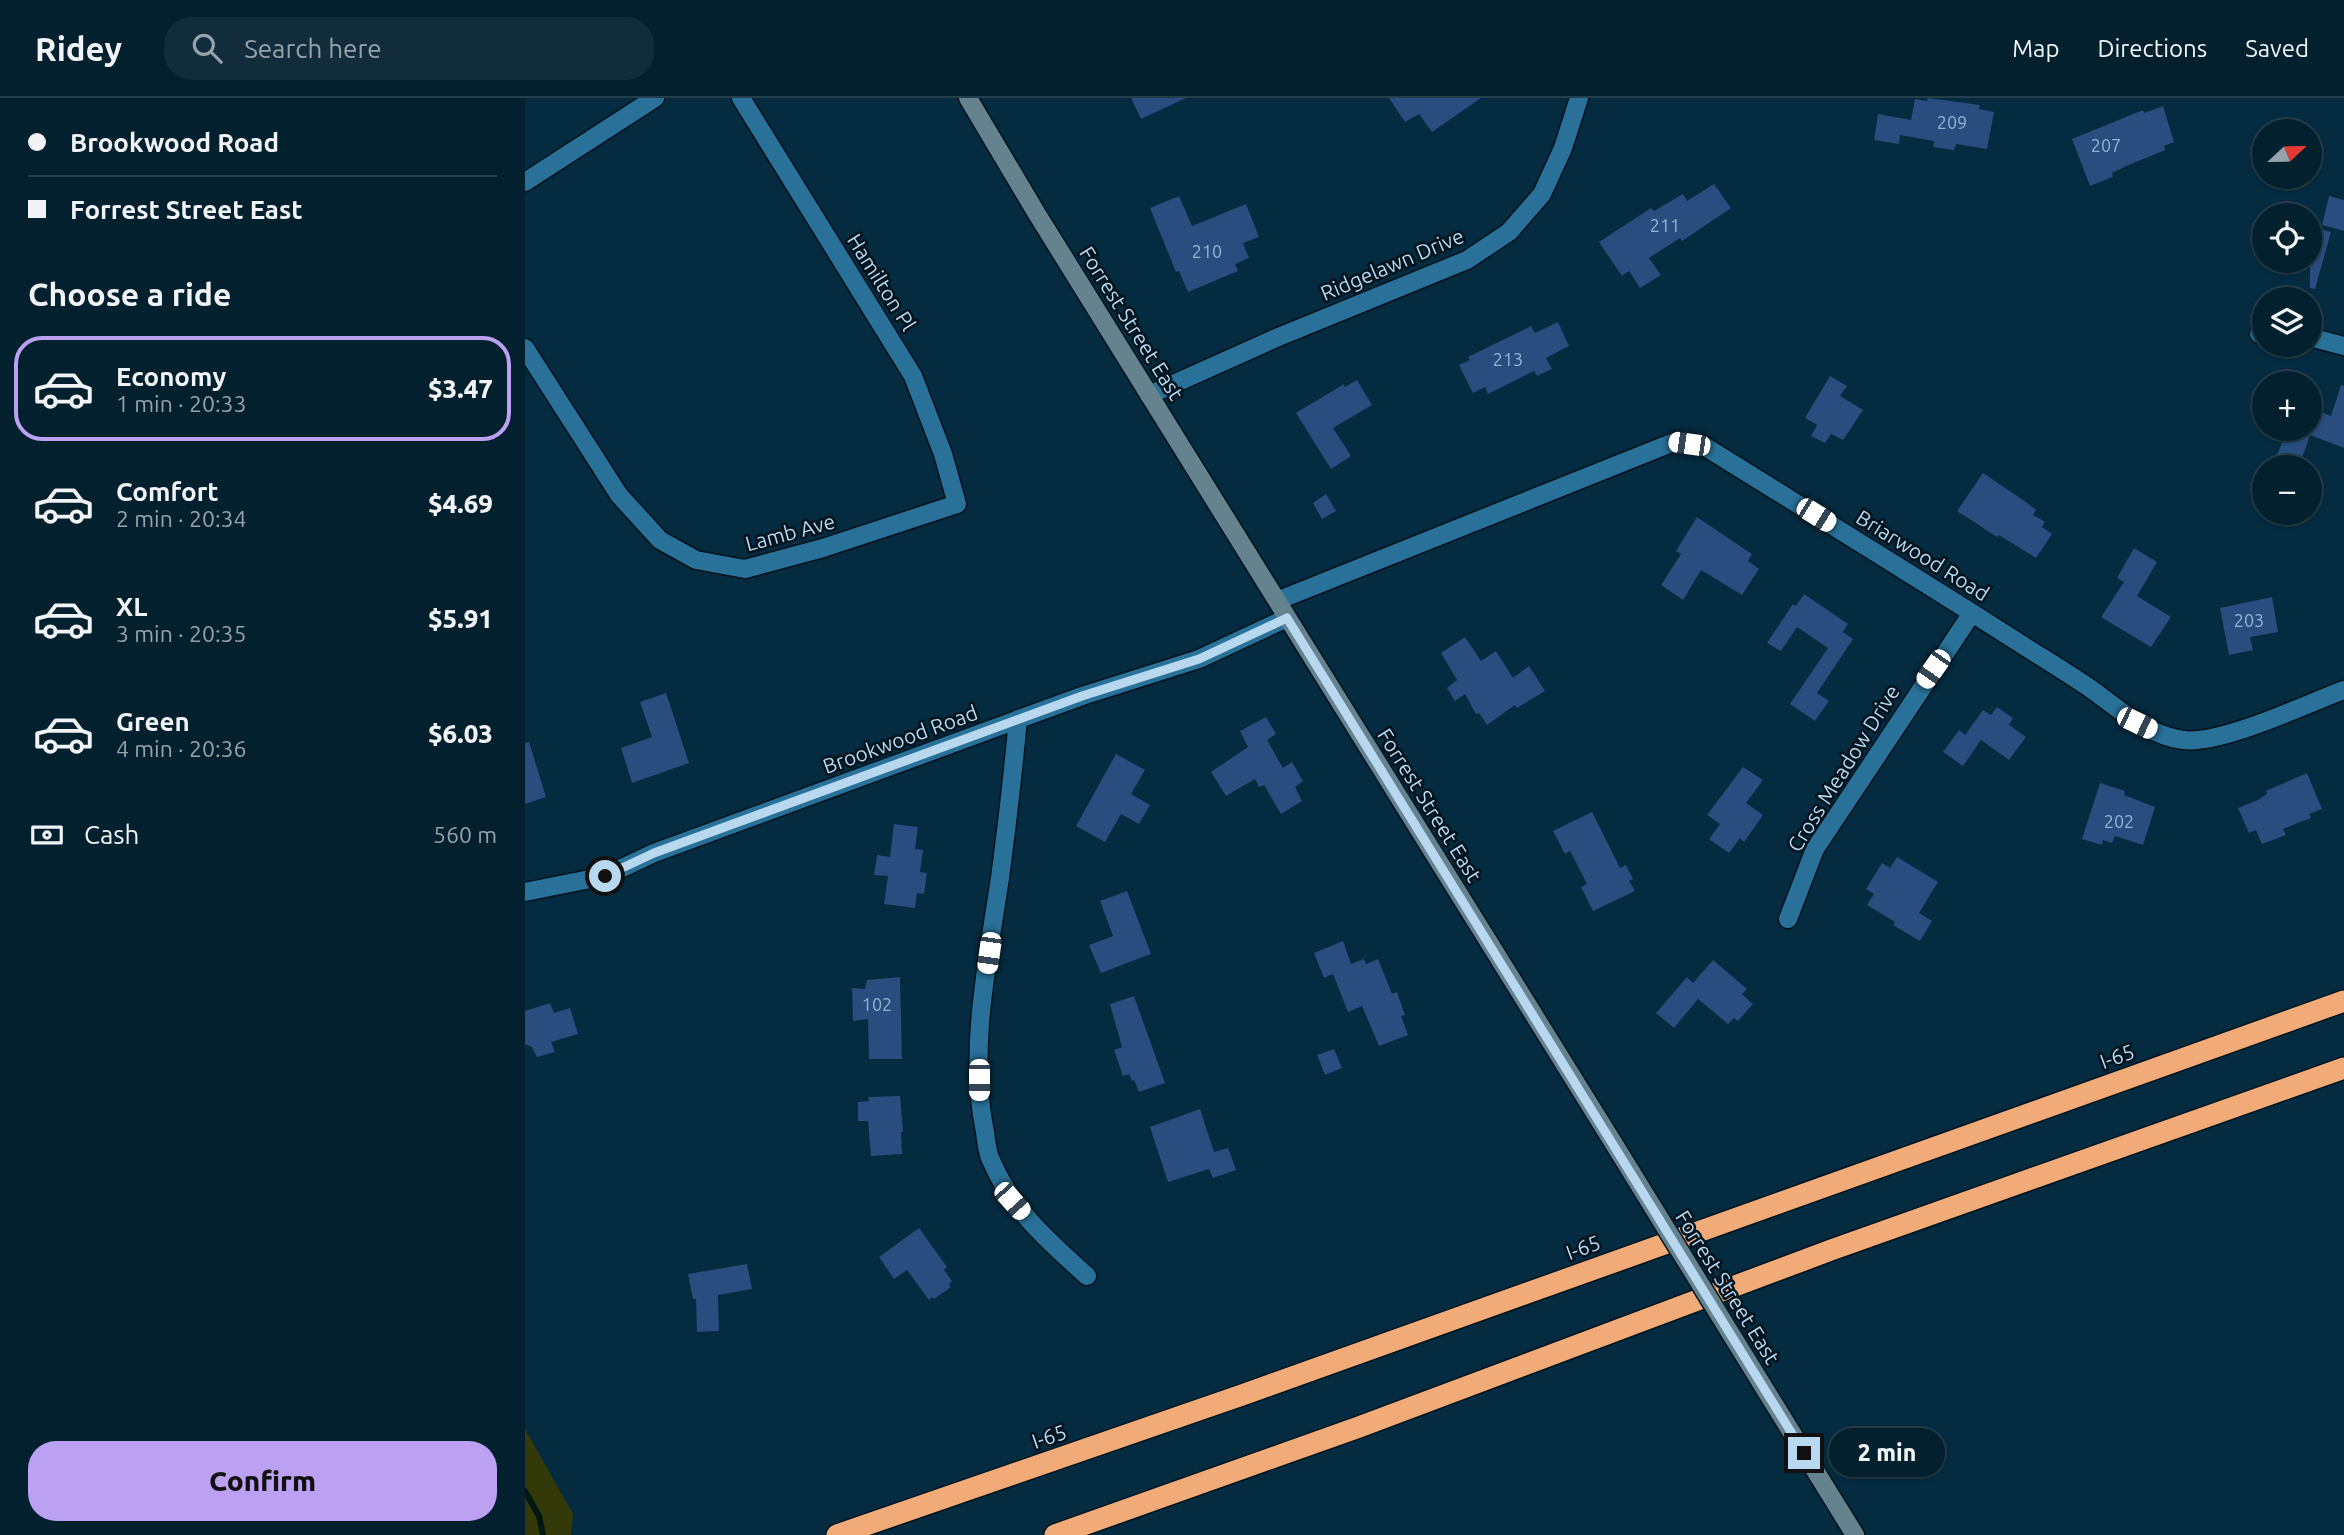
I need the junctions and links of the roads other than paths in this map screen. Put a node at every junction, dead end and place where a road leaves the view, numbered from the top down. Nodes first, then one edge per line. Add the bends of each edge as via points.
1 (655, 98) edge
2 (741, 98) edge
3 (968, 98) edge
4 (1579, 98) edge
5 (525, 182) edge
6 (2322, 340) edge
7 (2344, 346) edge
8 (525, 348) edge
9 (1149, 395) junction
10 (957, 504) joint
11 (1279, 600) junction
12 (1972, 613) junction
13 (1287, 618) junction
14 (2344, 690) edge
15 (1018, 719) junction
16 (525, 892) edge
17 (1788, 919) dead end
18 (2344, 1001) edge
19 (2344, 1068) edge
20 (1087, 1276) dead end
21 (837, 1535) edge
22 (1055, 1535) edge
23 (1855, 1535) edge

1 - 5 street
2 - 10 street, Hamilton Pl via 913,376
3 - 9 street, Forrest Street East
4 - 9 street, Ridgelawn Drive via 1542,194 1509,232 1467,260
6 - 7 street
8 - 10 street, Lamb Ave via 619,495 660,540 696,560 745,569
9 - 11 street, Forrest Street East
11 - 12 street, Briarwood Road via 1674,442 1704,446
11 - 13 street, Forrest Street East
12 - 14 street, Briarwood Road via 2137,723 2183,740 2206,739 2253,725
12 - 17 street, Cross Meadow Drive via 1815,849
13 - 15 street, Brookwood Road via 1199,659
13 - 23 street, Forrest Street East, bridge
15 - 16 street, Brookwood Road via 654,853 605,876
15 - 20 street via 986,977 979,1106 989,1156 1012,1201
18 - 21 highway, I-65
19 - 22 highway via 1831,1250

